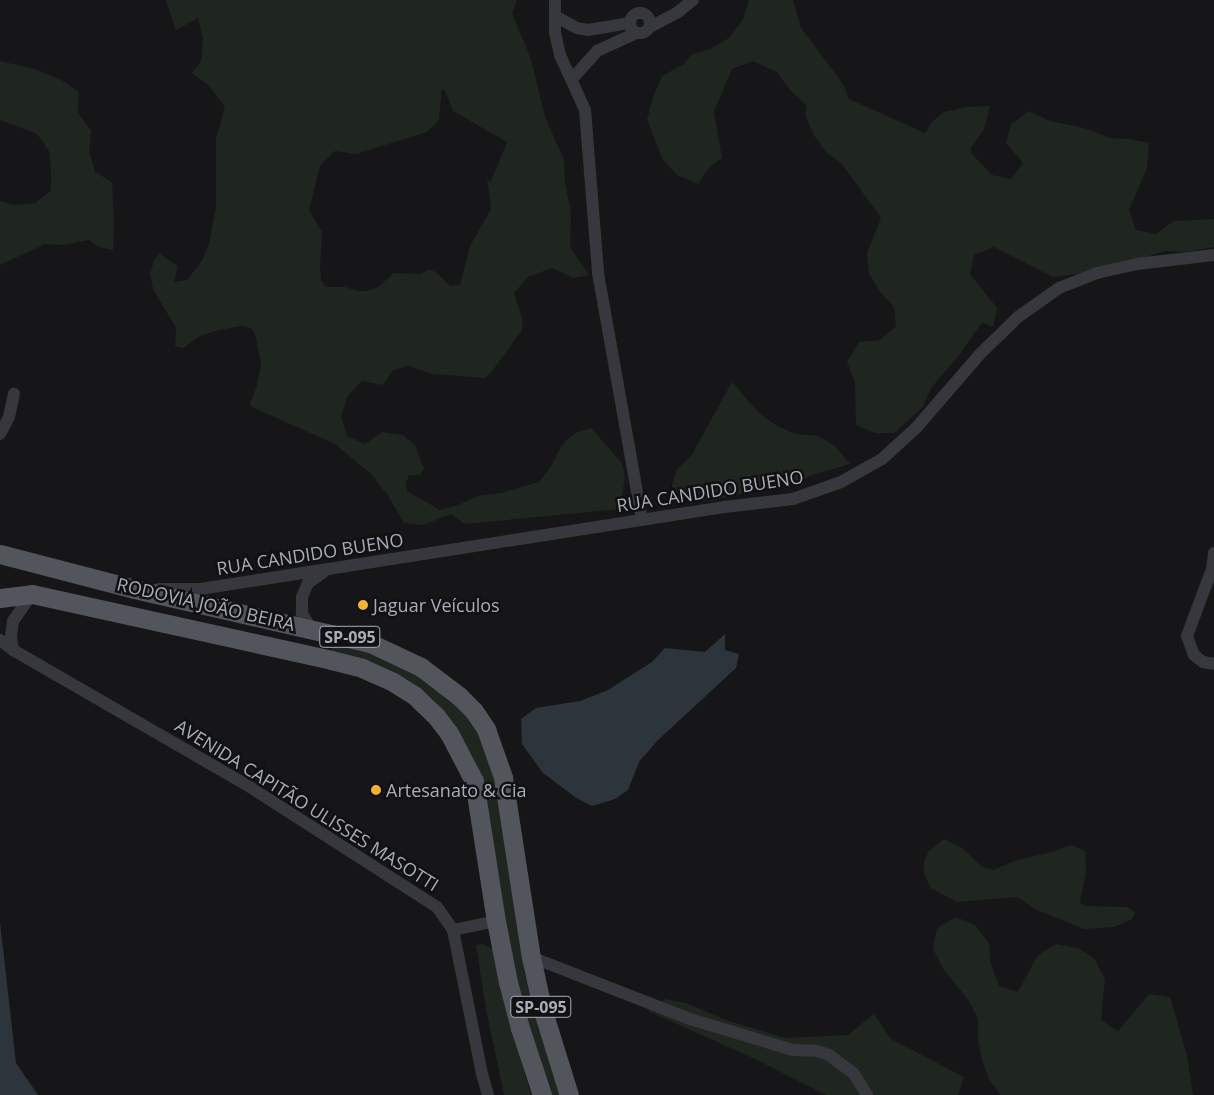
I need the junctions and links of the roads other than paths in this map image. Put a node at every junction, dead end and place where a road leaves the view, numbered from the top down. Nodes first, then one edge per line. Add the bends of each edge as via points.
1 (555, 0) edge
2 (692, 0) edge
3 (555, 16) junction
4 (650, 27) junction
5 (633, 28) junction
6 (572, 79) junction
7 (1214, 255) edge
8 (14, 394) dead end
9 (0, 434) edge
10 (642, 520) junction
11 (1214, 553) edge
12 (0, 554) edge
13 (326, 570) junction
14 (134, 589) junction
15 (32, 594) junction
16 (0, 598) edge
17 (310, 627) junction
18 (0, 640) edge
19 (14, 650) junction
20 (1214, 664) edge
21 (496, 921) junction
22 (453, 930) junction
23 (531, 957) junction
24 (488, 1095) edge
25 (542, 1095) edge
26 (569, 1095) edge
27 (867, 1095) edge

1 - 3 street
2 - 4 street via 678,12
3 - 5 street via 588,30
3 - 6 street via 560,55
4 - 5 street via 642,34
4 - 5 street via 644,13 633,16
5 - 6 street via 597,52
6 - 10 street via 585,110 598,273
7 - 10 street, RUA CANDIDO BUENO via 1097,272 1059,288 1018,317 981,353 916,428 889,452 841,482 793,499
8 - 9 street via 10,418
10 - 13 street, RUA CANDIDO BUENO
11 - 20 street via 1212,569 1187,636 1194,655 1203,662
12 - 14 main road, RODOVIA JOÃO BEIRA / SP-095
13 - 14 street, RUA CANDIDO BUENO via 200,589
13 - 17 street via 308,583 302,597 302,613
14 - 17 main road, RODOVIA JOÃO BEIRA / SP-095
15 - 16 main road, RODOVIA JOÃO BEIRA / SP-095
15 - 19 street via 13,621 11,637
15 - 21 main road, RODOVIA JOÃO BEIRA / SP-095 via 362,668 414,696 450,734 474,781
17 - 23 main road, RODOVIA JOÃO BEIRA / SP-095 via 370,643 421,667 474,711 486,729 503,777
18 - 19 street, AVENIDA CAPITÃO ULISSES MASOTTI
19 - 22 street, AVENIDA CAPITÃO ULISSES MASOTTI via 250,788 389,876 437,907
21 - 22 street
21 - 25 main road, RODOVIA JOÃO BEIRA / SP-095 via 520,1028
22 - 24 street, AVENIDA CAPITÃO ULISSES MASOTTI
23 - 26 main road, RODOVIA JOÃO BEIRA / SP-095 via 547,1026
23 - 27 street via 690,1019 793,1050 829,1055 854,1074

